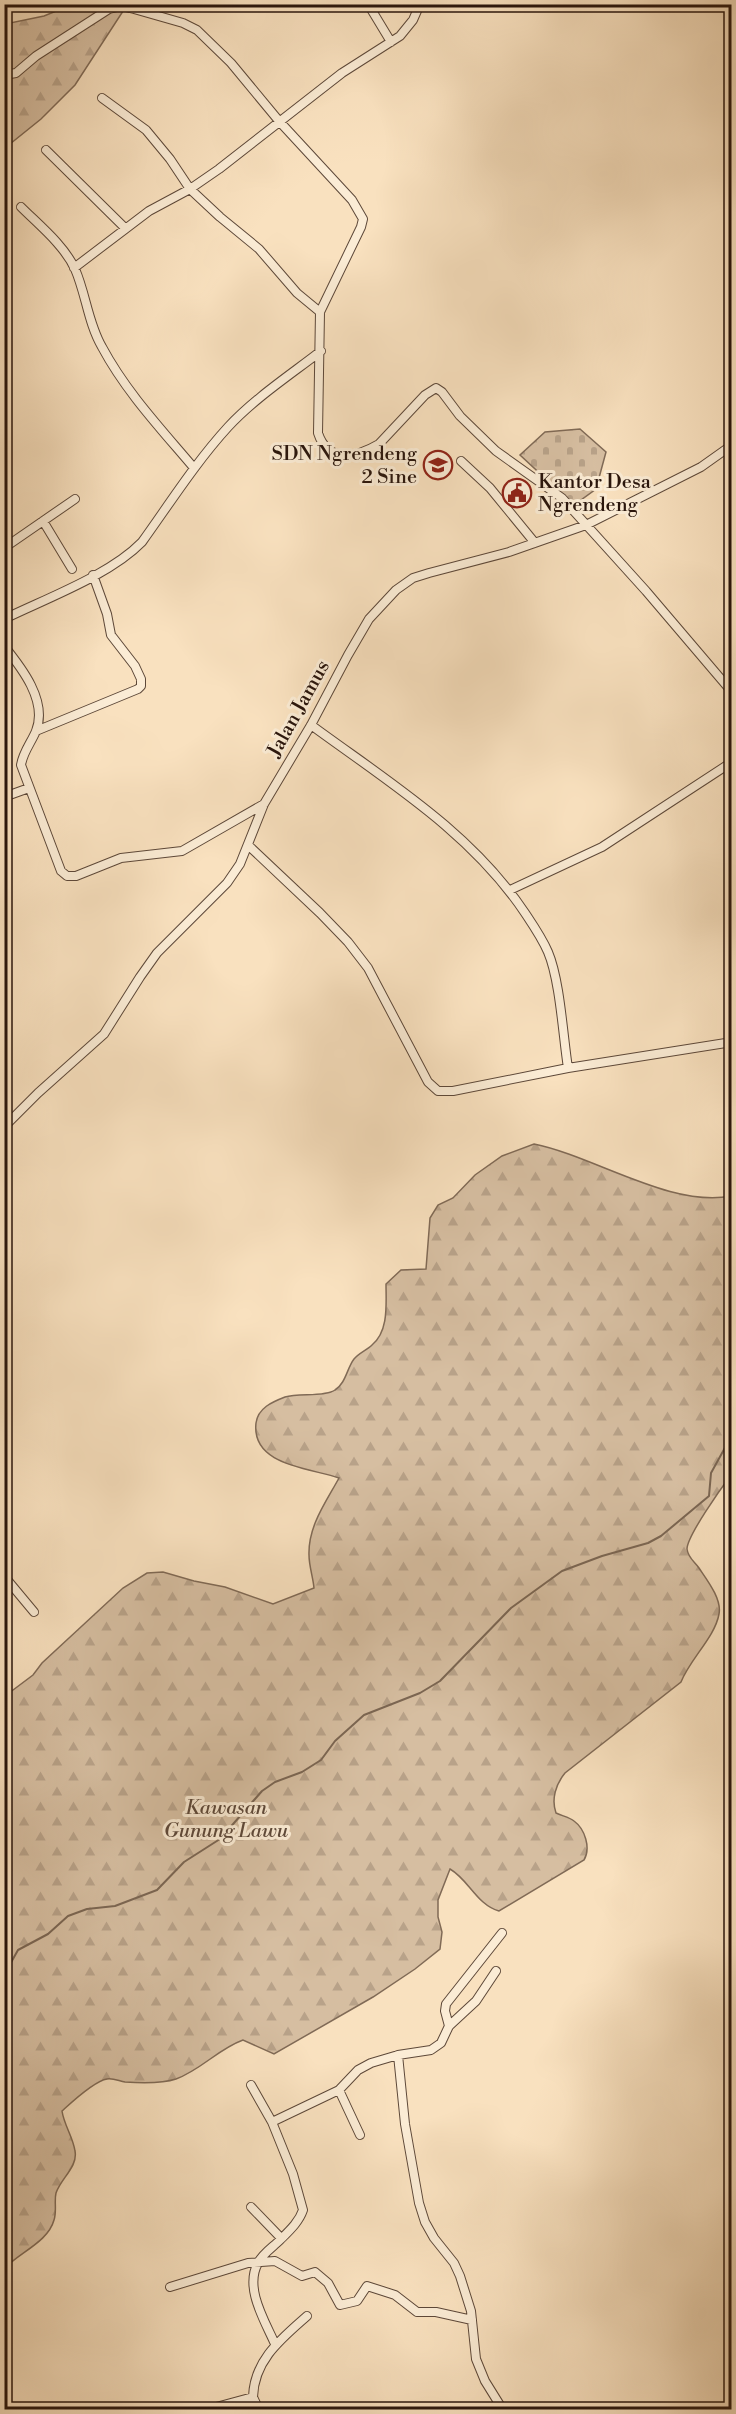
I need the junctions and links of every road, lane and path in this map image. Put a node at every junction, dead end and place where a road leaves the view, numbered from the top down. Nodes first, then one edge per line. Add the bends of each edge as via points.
1 (368, 4) edge
2 (420, 4) edge
3 (391, 42) junction
4 (4, 75) edge
5 (102, 98) dead end
6 (279, 121) junction
7 (46, 150) dead end
8 (190, 189) junction
9 (21, 207) dead end
10 (125, 228) junction
11 (74, 268) junction
12 (320, 312) junction
13 (321, 351) junction
14 (732, 445) edge
15 (461, 461) dead end
16 (194, 468) junction
17 (75, 499) dead end
18 (43, 521) junction
19 (586, 525) junction
20 (535, 543) junction
21 (4, 548) edge
22 (72, 569) dead end
23 (93, 575) junction
24 (4, 619) edge
25 (4, 646) edge
26 (732, 692) edge
27 (311, 725) junction
28 (36, 731) junction
29 (732, 762) edge
30 (29, 788) junction
31 (4, 797) edge
32 (264, 804) junction
33 (248, 845) junction
34 (510, 890) junction
35 (732, 1042) edge
36 (568, 1068) junction
37 (4, 1127) edge
38 (4, 1576) edge
39 (34, 1612) dead end
40 (502, 1933) dead end
41 (496, 1971) dead end
42 (449, 2026) junction
43 (398, 2055) junction
44 (251, 2085) dead end
45 (339, 2090) junction
46 (272, 2122) junction
47 (360, 2135) dead end
48 (251, 2207) dead end
49 (282, 2238) junction
50 (258, 2263) junction
51 (170, 2287) dead end
52 (307, 2316) dead end
53 (472, 2320) junction
54 (275, 2344) junction
55 (254, 2397) junction
56 (205, 2409) edge
57 (259, 2409) edge
58 (503, 2409) edge

1 - 3 street
2 - 3 street via 407,29
3 - 6 street
4 - 6 street via 16,73 102,13 121,6 168,17 197,30 231,63
5 - 8 street via 146,130
6 - 8 street
6 - 12 street via 352,200 363,219
7 - 10 street
8 - 10 street
8 - 12 street via 259,249 297,293
9 - 11 street
10 - 11 street
11 - 16 street via 91,324 105,353
12 - 13 street
13 - 16 street via 243,413
13 - 19 street via 318,433 327,449 356,455 379,444 424,395 436,388 480,436 562,498
14 - 19 street, Jalan Jamus via 701,467
15 - 20 street via 490,488
16 - 23 street via 142,542 121,560
17 - 18 street
18 - 21 street
18 - 22 street
19 - 20 street, Jalan Jamus
19 - 26 street
20 - 27 street, Jalan Jamus via 413,578 396,590 369,620
23 - 24 street
23 - 28 street via 111,635 135,666 141,686
25 - 28 street via 31,684 38,713
27 - 32 street, Jalan Jamus
27 - 34 street via 439,819
28 - 30 street via 21,765
29 - 34 street via 602,847
30 - 31 street
30 - 32 street via 61,871 67,876 121,858 182,850
32 - 33 street, Jalan Jamus
33 - 36 street via 348,942 368,968 428,1082 438,1091
33 - 37 street, Jalan Jamus via 227,883 157,953 104,1034
34 - 36 street via 549,953
35 - 36 street
38 - 39 street
40 - 42 street via 446,2004
41 - 42 street via 468,2011
42 - 43 street via 441,2043 431,2050
43 - 45 street via 358,2070
43 - 53 street via 419,2203 434,2238 460,2276
44 - 46 street
45 - 46 street
45 - 47 street
46 - 49 street via 303,2210 298,2222
48 - 49 street
49 - 50 street
50 - 51 street via 234,2266
50 - 53 street via 275,2261 302,2276 315,2272 328,2283 340,2305 357,2301 367,2286 394,2295 417,2312
50 - 54 street via 255,2293
52 - 54 street
53 - 58 street via 476,2359 484,2381
54 - 55 street via 257,2371
55 - 56 street
55 - 57 street

